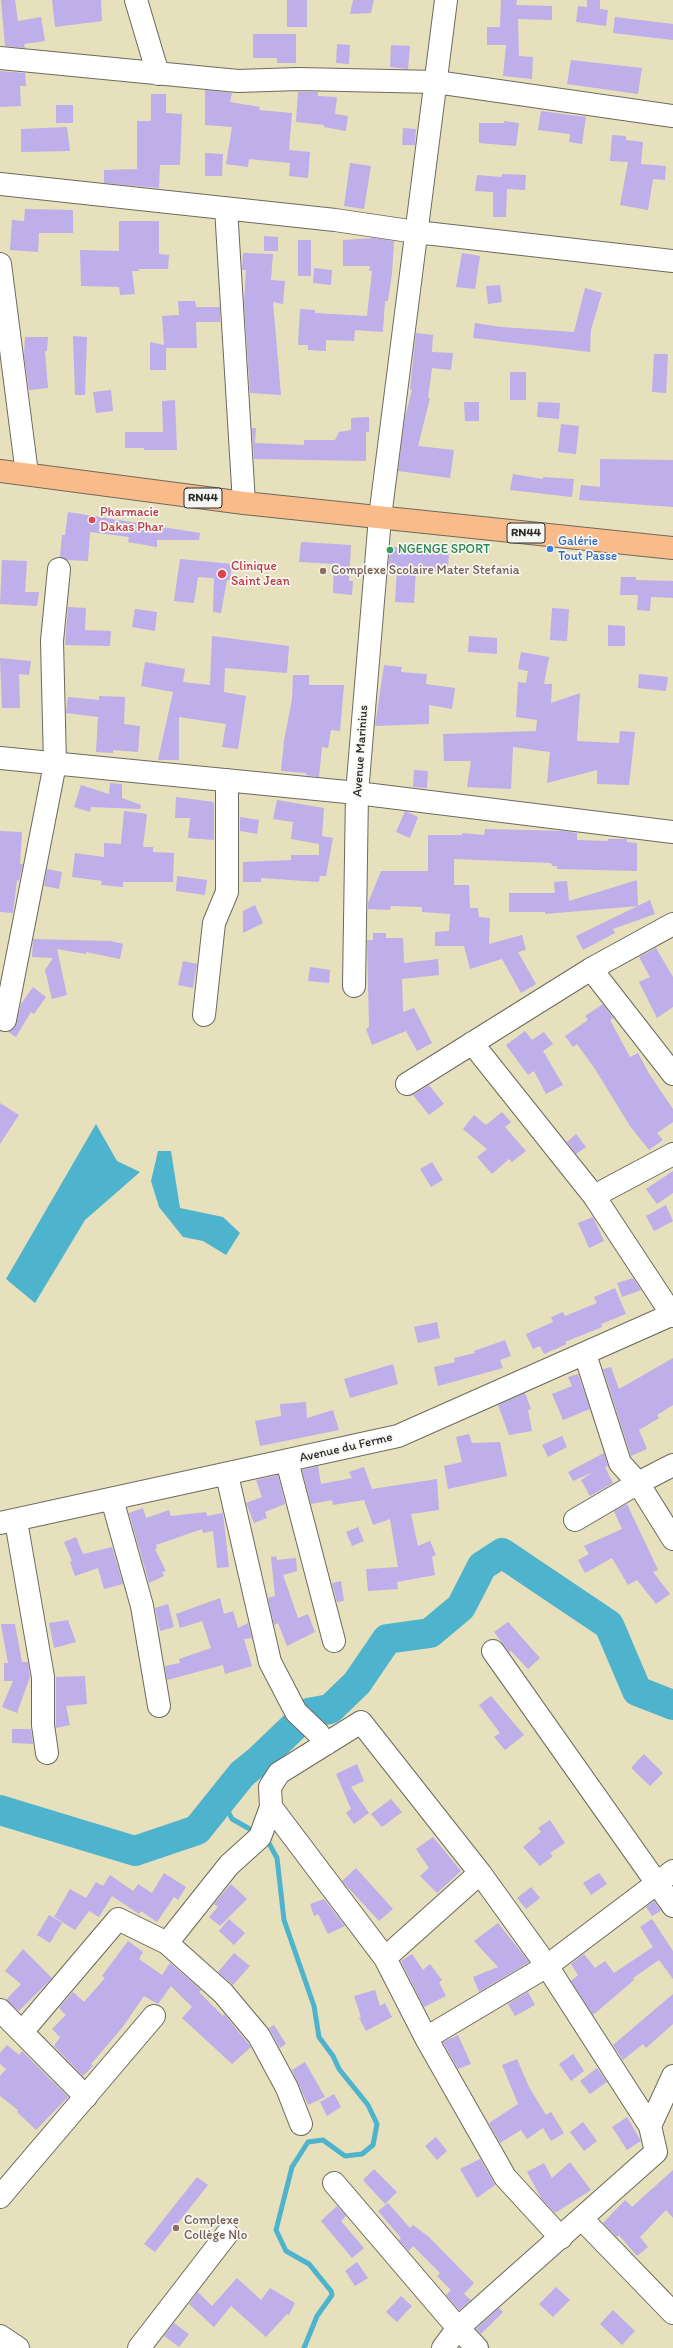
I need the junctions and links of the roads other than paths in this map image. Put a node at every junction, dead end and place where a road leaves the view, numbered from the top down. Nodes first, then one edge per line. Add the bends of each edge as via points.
1 (136, 0) edge
2 (446, 0) edge
3 (0, 58) edge
4 (158, 74) junction
5 (436, 82) junction
6 (673, 116) edge
7 (0, 184) edge
8 (226, 208) junction
9 (416, 232) junction
10 (673, 261) edge
11 (0, 264) edge
12 (0, 471) edge
13 (27, 474) junction
14 (244, 503) junction
15 (380, 517) junction
16 (673, 548) edge
17 (59, 569) dead end
18 (0, 758) edge
19 (55, 764) junction
20 (227, 780) junction
21 (358, 793) junction
22 (673, 832) edge
23 (673, 924) edge
24 (591, 968) junction
25 (354, 986) dead end
26 (204, 1015) dead end
27 (0, 1016) edge
28 (472, 1043) junction
29 (673, 1074) edge
30 (407, 1084) dead end
31 (673, 1154) edge
32 (594, 1196) junction
33 (673, 1315) edge
34 (585, 1354) junction
35 (287, 1461) junction
36 (673, 1465) edge
37 (227, 1475) junction
38 (638, 1483) junction
39 (112, 1499) junction
40 (575, 1520) dead end
41 (8, 1522) edge
42 (673, 1539) edge
43 (334, 1641) dead end
44 (493, 1651) dead end
45 (159, 1706) dead end
46 (322, 1739) junction
47 (47, 1753) dead end
48 (271, 1807) junction
49 (480, 1873) junction
50 (665, 1877) edge
51 (673, 1906) edge
52 (167, 1944) junction
53 (385, 1958) junction
54 (547, 1966) junction
55 (0, 2010) edge
56 (154, 2016) dead end
57 (22, 2032) junction
58 (426, 2038) junction
59 (673, 2076) edge
60 (86, 2097) junction
61 (301, 2124) dead end
62 (650, 2126) junction
63 (334, 2183) dead end
64 (0, 2197) edge
65 (582, 2219) junction
66 (227, 2234) dead end
67 (561, 2238) junction
68 (673, 2313) edge
69 (458, 2328) junction
70 (0, 2336) edge
71 (18, 2348) edge
72 (139, 2348) edge
73 (443, 2348) edge
74 (477, 2348) edge

1 - 4 street
2 - 5 street, Avenue Marinius
3 - 4 street
4 - 5 street via 238,81
5 - 6 street
5 - 9 street, Avenue Marinius
7 - 8 street
8 - 9 street
8 - 14 street
9 - 10 street
9 - 15 street, Avenue Marinius
11 - 13 street
12 - 13 main road, RN44
13 - 14 main road, RN44
14 - 15 main road, RN44
15 - 16 main road, RN44
15 - 21 street, Avenue Marinius
17 - 19 street via 52,641
18 - 19 street
19 - 20 street
19 - 27 street via 5,1020
20 - 21 street
20 - 26 street via 228,892 214,923
21 - 22 street
21 - 25 street, Avenue Marinius
23 - 24 street
24 - 28 street
24 - 29 street
28 - 30 street
28 - 32 street
31 - 32 street
32 - 33 street
33 - 34 street, Avenue du Ferme
34 - 35 street, Avenue du Ferme via 398,1436
34 - 38 street via 620,1463
35 - 37 street, Avenue du Ferme
35 - 43 street
36 - 38 street
37 - 39 street, Avenue du Ferme
37 - 46 street via 270,1662 296,1712
38 - 40 street
38 - 42 street
39 - 41 street, Avenue du Ferme
39 - 45 street via 142,1606
41 - 47 street via 43,1677 43,1725
44 - 50 street
46 - 48 street via 279,1773 270,1787
46 - 49 street via 361,1722
48 - 52 street via 261,1834 229,1864
48 - 53 street
49 - 53 street
49 - 54 street
50 - 51 street
50 - 54 street
52 - 57 street via 118,1919
52 - 61 street via 223,1993 259,2036 287,2088
53 - 58 street
54 - 58 street
54 - 62 street
55 - 57 street
56 - 60 street
57 - 60 street
58 - 67 street via 505,2177
59 - 62 street
60 - 64 street
62 - 65 street via 656,2152
63 - 69 street
65 - 67 street
65 - 68 street
66 - 72 street
67 - 69 street
69 - 73 street
69 - 74 street
70 - 71 street

